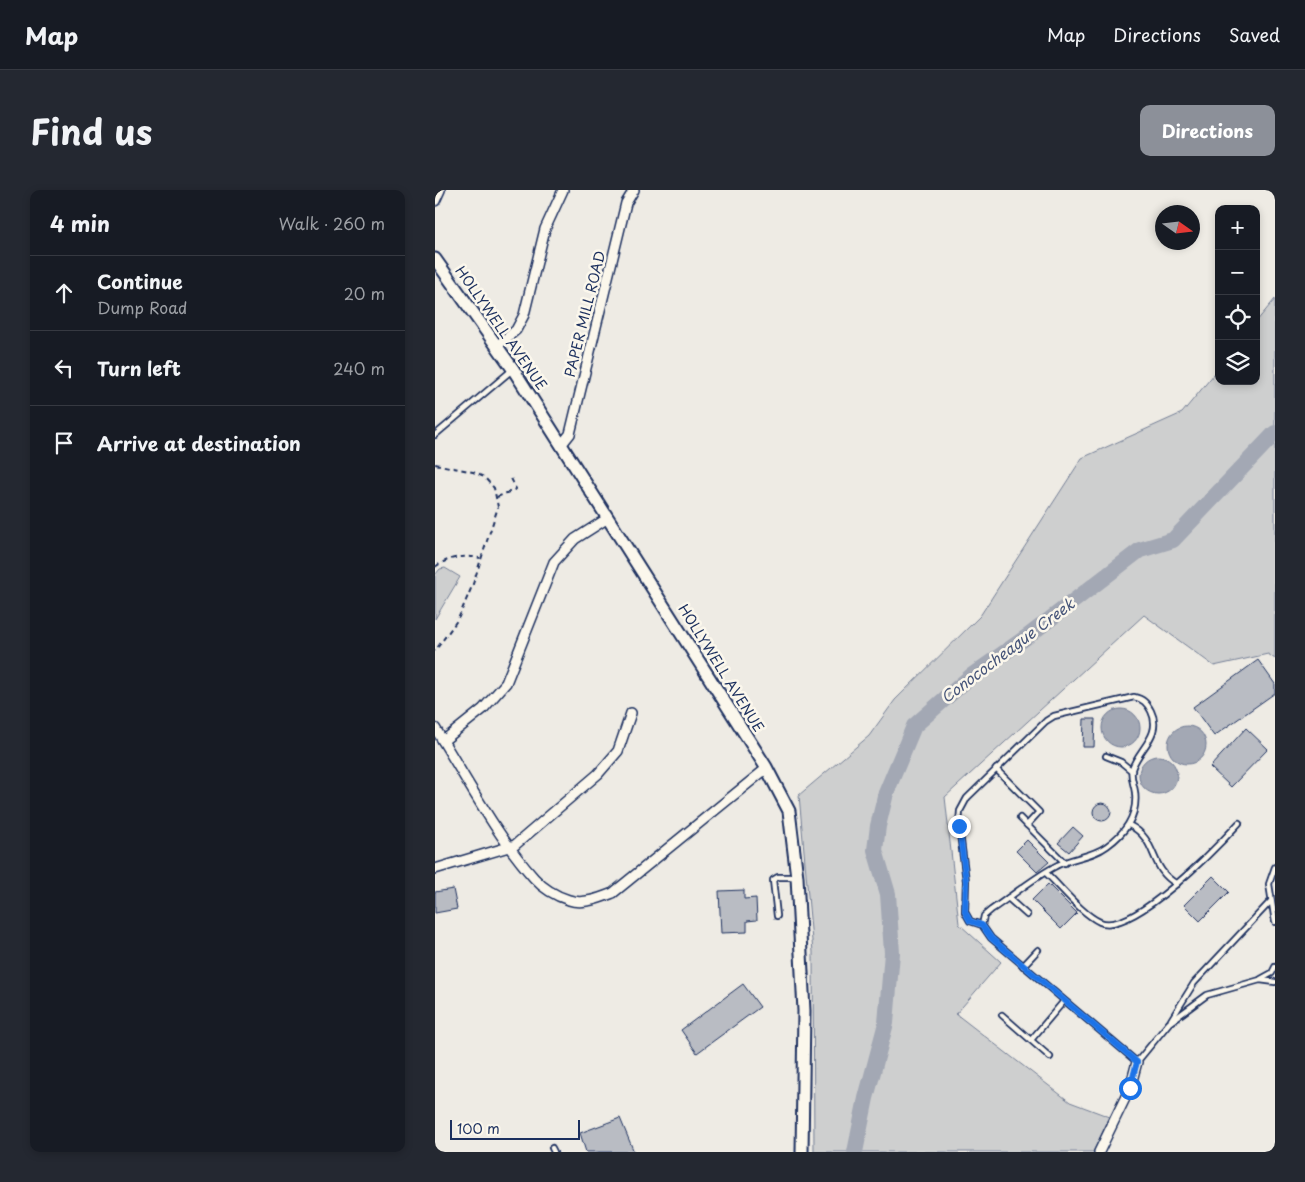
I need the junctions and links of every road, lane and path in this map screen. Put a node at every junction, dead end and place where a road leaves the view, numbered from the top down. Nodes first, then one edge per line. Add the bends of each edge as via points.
1 (563, 190) edge
2 (634, 190) edge
3 (435, 259) edge
4 (497, 346) junction
5 (513, 369) junction
6 (435, 434) edge
7 (562, 444) junction
8 (435, 464) edge
9 (509, 476) dead end
10 (497, 497) junction
11 (608, 518) junction
12 (479, 558) junction
13 (435, 567) edge
14 (435, 651) edge
15 (631, 713) dead end
16 (435, 728) edge
17 (443, 741) junction
18 (1106, 756) dead end
19 (767, 768) junction
20 (996, 769) junction
21 (1132, 771) junction
22 (1019, 818) dead end
23 (1239, 823) dead end
24 (1027, 825) junction
25 (1129, 825) junction
26 (510, 848) junction
27 (1065, 863) junction
28 (1275, 867) edge
29 (435, 869) edge
30 (1047, 873) junction
31 (797, 877) junction
32 (1177, 884) junction
33 (1008, 898) junction
34 (1271, 901) junction
35 (1027, 915) dead end
36 (777, 916) dead end
37 (1275, 922) edge
38 (982, 925) junction
39 (1038, 950) dead end
40 (1023, 966) junction
41 (1275, 967) edge
42 (1260, 980) junction
43 (1275, 982) edge
44 (1064, 1001) junction
45 (1002, 1015) dead end
46 (1169, 1023) junction
47 (1031, 1040) junction
48 (1050, 1057) dead end
49 (1137, 1062) junction
50 (801, 1152) edge
51 (1099, 1152) edge

1 - 4 street via 545,229 524,315 516,330
2 - 7 street, PAPER MILL ROAD via 626,203 570,434
3 - 4 street, HOLLYWELL AVENUE
4 - 5 street, HOLLYWELL AVENUE
5 - 6 lane
5 - 7 street, HOLLYWELL AVENUE
7 - 11 street, HOLLYWELL AVENUE
8 - 10 path via 484,477
9 - 10 path via 516,489
10 - 12 path via 498,507
11 - 17 street via 571,543 554,562 506,683 483,709
11 - 19 street, HOLLYWELL AVENUE
12 - 13 path via 455,558
12 - 14 path via 473,584 458,619
15 - 26 street via 618,751 598,774
16 - 17 street
17 - 26 street
18 - 21 lane
19 - 26 street via 613,893 597,900 571,901 553,894 535,879
19 - 31 street, HOLLYWELL AVENUE via 789,811
20 - 21 lane via 1046,720 1134,696 1149,706 1154,728
20 - 24 lane via 1039,812
20 - 38 lane via 967,798 960,811 966,881 965,912 970,921
21 - 25 lane via 1135,805
22 - 24 lane
23 - 32 lane via 1203,862
24 - 27 lane
25 - 27 lane via 1096,854
25 - 32 lane via 1145,835 1160,871
26 - 29 street
27 - 30 lane
28 - 34 lane via 1269,884
30 - 32 lane via 1101,923 1123,920
30 - 33 lane
31 - 36 lane via 773,880
31 - 50 street, HOLLYWELL AVENUE via 804,1012
33 - 35 lane
33 - 38 lane via 984,916
34 - 37 lane
34 - 46 lane via 1194,983
38 - 40 lane via 991,938
39 - 40 lane
40 - 44 lane
41 - 42 lane via 1272,973
42 - 43 lane
42 - 46 lane via 1207,995
44 - 47 lane
44 - 49 lane
45 - 47 lane
46 - 49 lane
47 - 48 lane
49 - 51 street via 1130,1088

